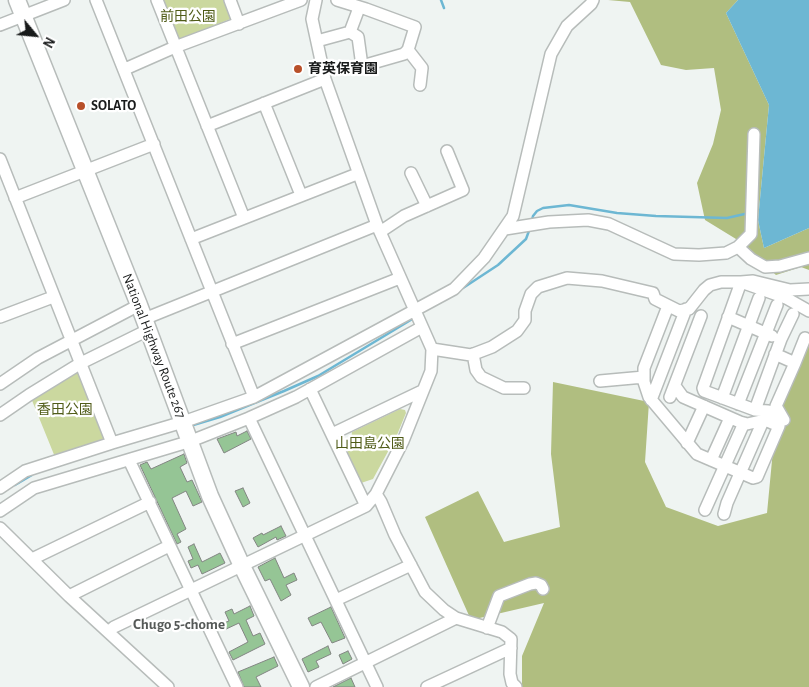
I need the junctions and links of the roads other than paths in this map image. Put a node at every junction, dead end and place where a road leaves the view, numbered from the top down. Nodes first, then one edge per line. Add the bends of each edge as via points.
1 (17, 0) edge
2 (64, 0) edge
3 (96, 0) edge
4 (157, 0) edge
5 (230, 0) edge
6 (301, 0) edge
7 (316, 0) edge
8 (336, 0) edge
9 (593, 0) edge
10 (359, 8) junction
11 (23, 16) junction
12 (239, 24) junction
13 (0, 25) edge
14 (350, 32) junction
15 (317, 42) junction
16 (175, 47) junction
17 (408, 50) junction
18 (125, 69) junction
19 (325, 79) junction
20 (420, 85) dead end
21 (264, 103) junction
22 (207, 126) junction
23 (754, 134) dead end
24 (154, 144) junction
25 (447, 151) dead end
26 (0, 159) edge
27 (85, 171) junction
28 (410, 173) dead end
29 (357, 174) junction
30 (301, 195) junction
31 (15, 198) junction
32 (426, 206) junction
33 (244, 218) junction
34 (378, 229) junction
35 (505, 229) junction
36 (191, 239) junction
37 (738, 247) junction
38 (809, 258) edge
39 (400, 278) junction
40 (740, 282) junction
41 (809, 289) edge
42 (212, 291) junction
43 (54, 297) junction
44 (759, 298) dead end
45 (777, 305) dead end
46 (668, 306) junction
47 (686, 309) junction
48 (809, 311) edge
49 (793, 314) dead end
50 (0, 316) edge
51 (701, 316) dead end
52 (418, 317) junction
53 (728, 317) junction
54 (143, 318) junction
55 (749, 326) junction
56 (766, 333) junction
57 (805, 338) dead end
58 (781, 339) junction
59 (71, 340) junction
60 (232, 344) junction
61 (432, 349) junction
62 (473, 354) junction
63 (775, 354) junction
64 (713, 358) junction
65 (81, 363) junction
66 (795, 363) junction
67 (734, 367) junction
68 (750, 373) junction
69 (644, 377) junction
70 (766, 379) junction
71 (600, 381) dead end
72 (0, 384) edge
73 (524, 388) dead end
74 (674, 388) junction
75 (310, 389) junction
76 (422, 391) junction
77 (692, 393) dead end
78 (254, 397) junction
79 (722, 398) junction
80 (651, 400) junction
81 (738, 404) junction
82 (704, 406) junction
83 (755, 410) junction
84 (0, 415) edge
85 (249, 418) junction
86 (730, 418) junction
87 (762, 421) junction
88 (744, 423) junction
89 (782, 426) junction
90 (186, 431) junction
91 (332, 434) junction
92 (112, 443) junction
93 (687, 443) junction
94 (129, 460) junction
95 (711, 460) junction
96 (724, 466) junction
97 (740, 472) junction
98 (0, 488) edge
99 (376, 494) junction
100 (150, 502) junction
101 (366, 506) junction
102 (705, 510) dead end
103 (0, 511) edge
104 (724, 514) dead end
105 (0, 528) edge
106 (305, 537) junction
107 (169, 546) junction
108 (32, 559) junction
109 (410, 564) junction
110 (242, 566) junction
111 (543, 589) dead end
112 (192, 590) junction
113 (69, 596) junction
114 (336, 600) junction
115 (456, 618) junction
116 (487, 628) junction
117 (109, 631) junction
118 (511, 648) junction
119 (365, 663) junction
120 (168, 687) edge
121 (237, 687) edge
122 (301, 687) edge
123 (316, 687) edge
124 (377, 687) edge
125 (427, 687) edge
126 (516, 687) edge

1 - 11 highway, National Highway Route 267
2 - 11 street
3 - 18 street
4 - 16 street
5 - 12 street
6 - 12 street
7 - 15 street via 312,19
8 - 10 street
9 - 35 street via 567,26 551,54 513,216
10 - 14 street
10 - 17 street via 415,28
11 - 13 street
11 - 27 highway, National Highway Route 267
12 - 16 street
14 - 15 street
14 - 17 street via 358,38 362,66
15 - 19 street
16 - 18 street
16 - 22 street
17 - 20 street via 422,68
18 - 24 street
19 - 21 street
19 - 29 street
21 - 22 street
21 - 30 street
22 - 33 street
23 - 37 street via 751,234
24 - 27 street
24 - 36 street
25 - 32 street via 463,190
26 - 31 street
27 - 31 street
27 - 54 highway, National Highway Route 267
28 - 32 street
29 - 30 street
29 - 34 street
30 - 33 street
31 - 43 street
32 - 34 street
33 - 36 street
34 - 39 street
34 - 42 street
35 - 37 street via 588,220 609,224 674,254 726,253
35 - 52 street via 484,258 454,289
36 - 42 street
37 - 38 street via 765,268
39 - 52 street
39 - 60 street
40 - 41 street via 753,281 790,290
40 - 47 street via 710,285
40 - 48 street via 786,298
40 - 53 street
42 - 54 street
42 - 60 street
43 - 50 street
43 - 59 street
44 - 55 street
45 - 56 street
46 - 47 street via 679,311
46 - 62 street via 656,299 653,293 602,281 567,278 538,287 531,294 525,320 517,331 492,347
46 - 69 street via 644,368
47 - 80 street
49 - 58 street
51 - 74 street
52 - 61 street
52 - 75 street
52 - 78 street
53 - 55 street
53 - 64 street
54 - 59 street
54 - 65 street
54 - 90 highway, National Highway Route 267
55 - 56 street
55 - 67 street
56 - 58 street
56 - 68 street
57 - 66 street
58 - 63 street
59 - 65 street
59 - 72 street
60 - 78 street
61 - 62 street
61 - 76 street via 431,371
62 - 73 street via 481,377 504,388
63 - 66 street
63 - 70 street
64 - 67 street
64 - 79 street via 702,388 704,392
65 - 84 street
65 - 92 street
66 - 89 street via 776,406 783,417
67 - 68 street
67 - 79 street
68 - 70 street
68 - 81 street
69 - 71 street
69 - 80 street
70 - 83 street
74 - 77 street via 682,387
74 - 82 street via 683,397
75 - 85 street
75 - 91 street
76 - 91 street
76 - 99 street
78 - 90 street
79 - 81 street
80 - 93 street
81 - 83 street
82 - 86 street
82 - 93 street
83 - 89 street via 768,411
85 - 90 street
85 - 106 street
86 - 88 street
86 - 95 street
87 - 88 street
87 - 89 street
87 - 97 street
88 - 96 street
89 - 97 street via 757,476 753,478
90 - 92 street
90 - 94 street
90 - 110 highway, National Highway Route 267 via 210,496
91 - 101 street
92 - 98 street via 26,471
93 - 95 street via 697,454
94 - 100 street
94 - 103 street via 34,488
95 - 96 street
96 - 97 street
96 - 102 street
97 - 104 street
99 - 101 street
99 - 109 street
100 - 107 street
100 - 108 street
101 - 106 street
105 - 108 street
106 - 110 street
106 - 114 street
107 - 112 street
107 - 113 street
108 - 113 street
109 - 114 street
109 - 115 street via 425,592
110 - 112 street
110 - 122 highway, National Highway Route 267
111 - 116 street via 541,585 530,584 499,596
112 - 117 street
112 - 121 street
113 - 117 street
114 - 119 street
115 - 116 street
115 - 119 street
116 - 118 street via 502,632 511,639
117 - 120 street
118 - 125 street
118 - 126 street via 510,674
119 - 123 street
119 - 124 street

